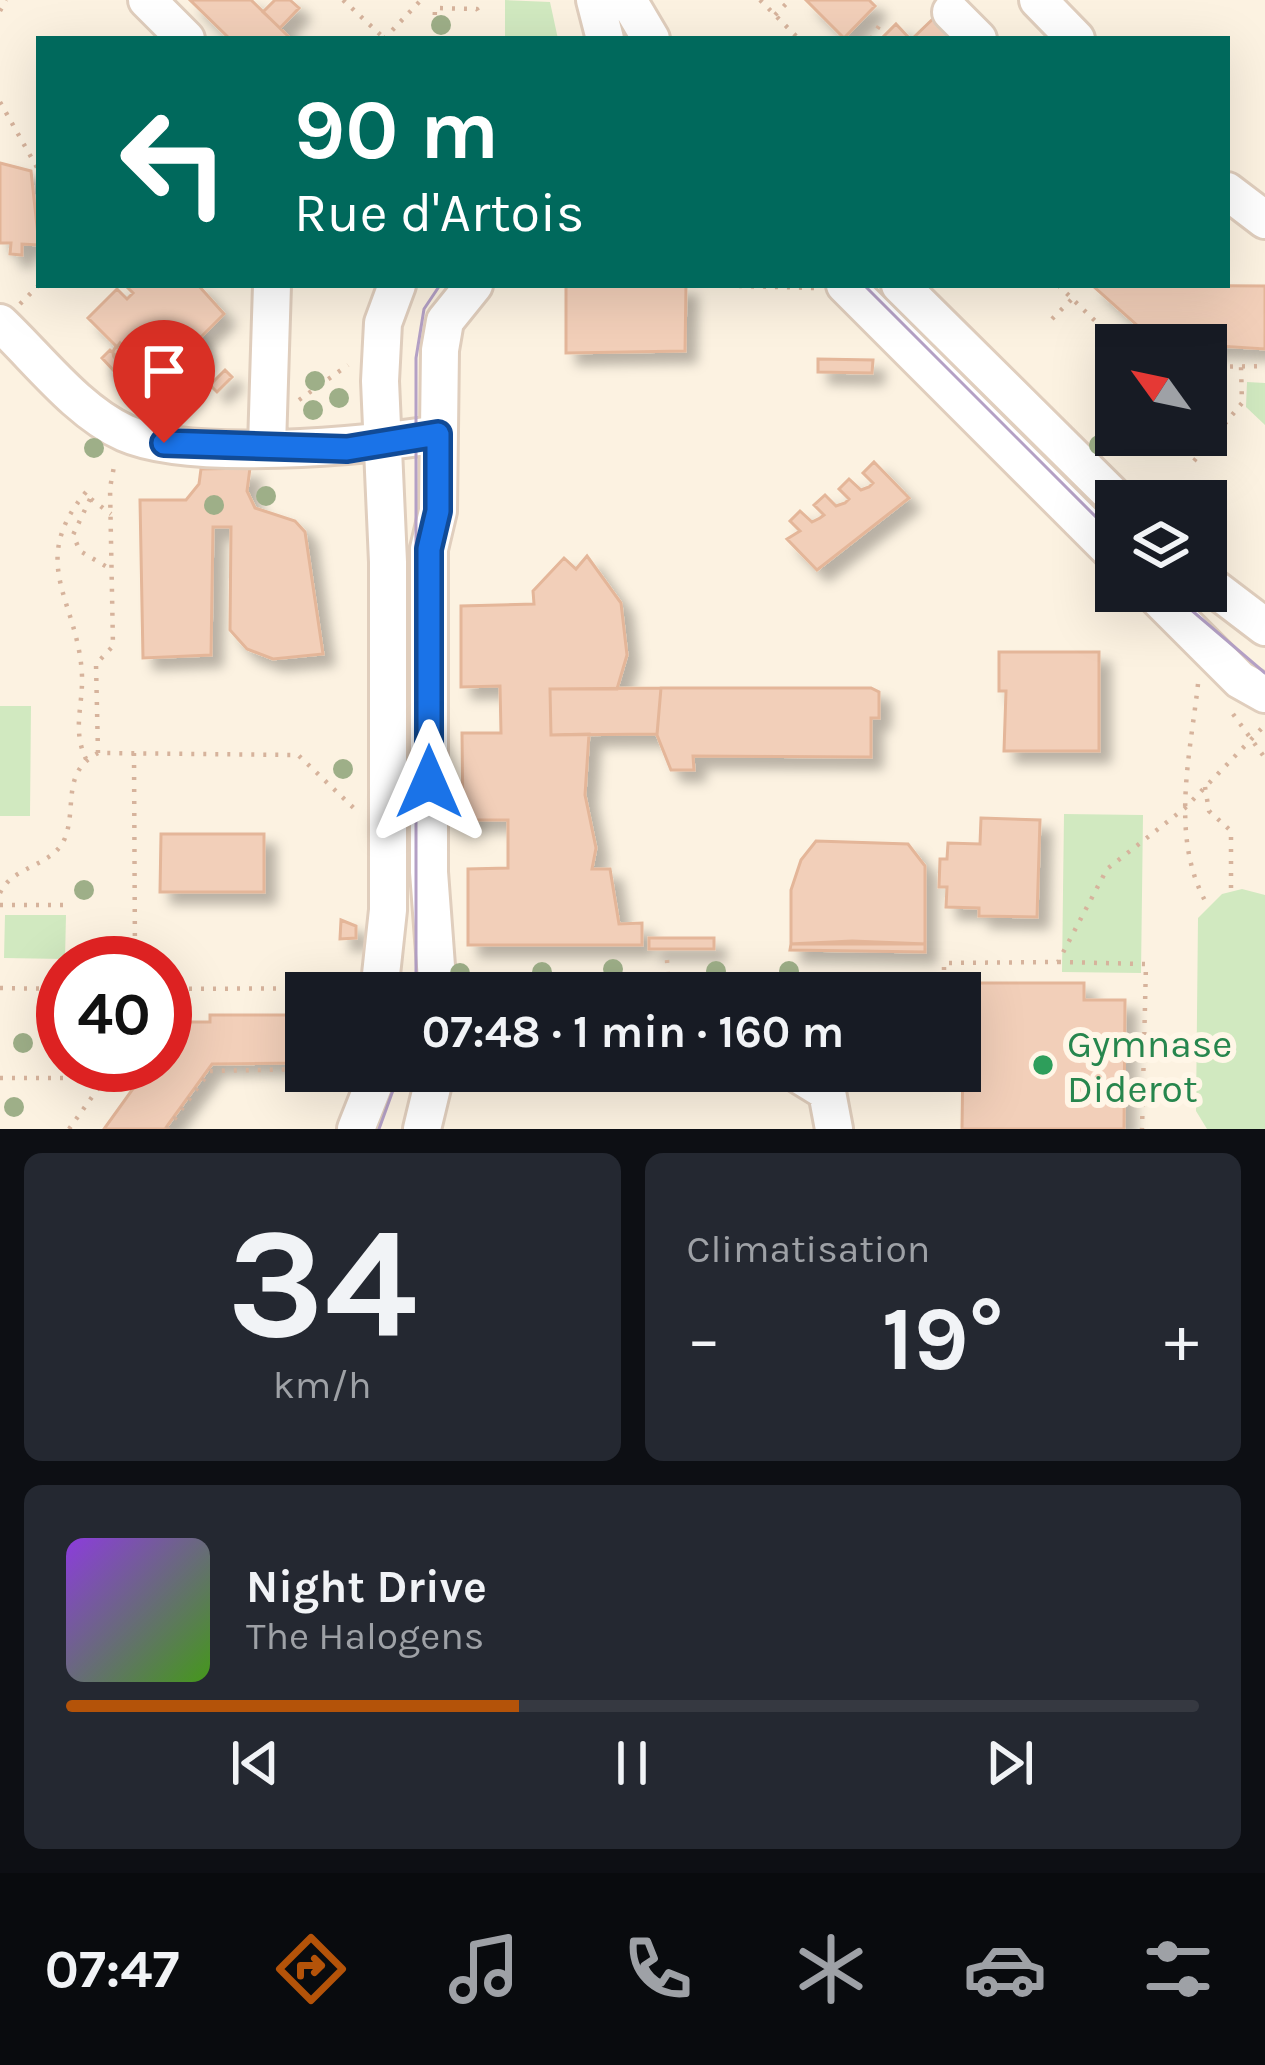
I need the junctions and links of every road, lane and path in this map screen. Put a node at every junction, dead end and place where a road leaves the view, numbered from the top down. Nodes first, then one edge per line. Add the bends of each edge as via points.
1 (6, 0) edge
2 (147, 0) edge
3 (343, 0) edge
4 (425, 0) edge
5 (477, 0) edge
6 (596, 0) edge
7 (628, 0) edge
8 (760, 0) edge
9 (790, 0) edge
10 (1038, 0) edge
11 (435, 8) junction
12 (0, 11) edge
13 (951, 12) dead end
14 (775, 15) junction
15 (879, 26) dead end
16 (183, 36) edge
17 (382, 36) edge
18 (388, 36) edge
19 (434, 36) edge
20 (604, 36) edge
21 (649, 36) edge
22 (796, 36) edge
23 (873, 36) edge
24 (975, 36) edge
25 (1073, 36) edge
26 (0, 102) edge
27 (36, 166) edge
28 (1230, 193) edge
29 (1265, 220) edge
30 (36, 288) edge
31 (272, 288) edge
32 (396, 288) edge
33 (472, 288) edge
34 (848, 288) edge
35 (903, 288) edge
36 (1061, 288) edge
37 (1072, 299) junction
38 (10, 314) edge
39 (1052, 319) dead end
40 (1098, 324) edge
41 (351, 363) dead end
42 (1265, 366) edge
43 (1227, 367) edge
44 (1241, 367) junction
45 (268, 434) junction
46 (438, 434) junction
47 (380, 443) junction
48 (120, 451) dead end
49 (1194, 460) dead end
50 (1097, 480) edge
51 (87, 493) junction
52 (111, 514) junction
53 (1095, 535) edge
54 (112, 570) junction
55 (1227, 598) edge
56 (1172, 612) edge
57 (1265, 626) edge
58 (1199, 673) dead end
59 (1265, 694) edge
60 (1265, 724) edge
61 (98, 753) junction
62 (134, 753) junction
63 (86, 759) junction
64 (1205, 787) junction
65 (1185, 808) junction
66 (364, 818) dead end
67 (1231, 892) dead end
68 (0, 893) edge
69 (0, 905) edge
70 (68, 905) dead end
71 (1208, 906) dead end
72 (135, 936) edge
73 (667, 960) dead end
74 (1058, 962) junction
75 (382, 972) edge
76 (442, 972) edge
77 (668, 972) edge
78 (944, 972) edge
79 (0, 988) edge
80 (285, 988) edge
81 (36, 989) edge
82 (192, 989) edge
83 (285, 1069) edge
84 (0, 1078) edge
85 (36, 1078) edge
86 (96, 1092) edge
87 (371, 1092) edge
88 (431, 1092) edge
89 (827, 1092) edge
90 (69, 1129) edge
91 (167, 1129) edge
92 (356, 1129) edge
93 (422, 1129) edge
94 (834, 1129) edge
95 (1142, 1129) edge

1 - 12 path
2 - 16 street
3 - 17 path
4 - 11 path
4 - 18 path
5 - 11 path via 479,12
6 - 20 street
7 - 21 street
8 - 14 path
9 - 14 path
10 - 25 street
11 - 19 path
13 - 24 street
14 - 22 path
15 - 23 path
26 - 27 path
28 - 29 street
30 - 38 path
31 - 45 street
32 - 47 street via 382,323
33 - 46 street via 446,322
34 - 53 street
35 - 50 street
36 - 37 path
37 - 39 path
37 - 40 path
38 - 45 street via 100,418 127,434 164,443
41 - 45 path
42 - 44 path
43 - 44 path
44 - 49 path via 1242,404
45 - 47 street via 347,449
46 - 47 street
46 - 76 street via 438,511 429,549 430,941
47 - 75 street via 388,562
48 - 52 path
51 - 52 path
51 - 54 path via 73,536 80,551
51 - 63 path via 62,529 58,594 76,623 77,732
52 - 54 path
54 - 61 path via 113,646 96,664
55 - 57 street
56 - 59 street via 1240,680
58 - 65 path
60 - 64 path
61 - 62 path
61 - 63 path
62 - 66 path via 298,755
62 - 72 path
63 - 68 path via 72,780 65,838
64 - 65 path
64 - 67 path via 1209,811 1231,831
65 - 71 path via 1197,886
65 - 74 path via 1106,869
69 - 70 path
73 - 77 path
74 - 78 path via 944,963
74 - 95 path via 1146,964
79 - 81 path
80 - 82 path
83 - 91 path via 210,1071
84 - 85 path
86 - 90 path
87 - 92 street
88 - 93 street
89 - 94 street

